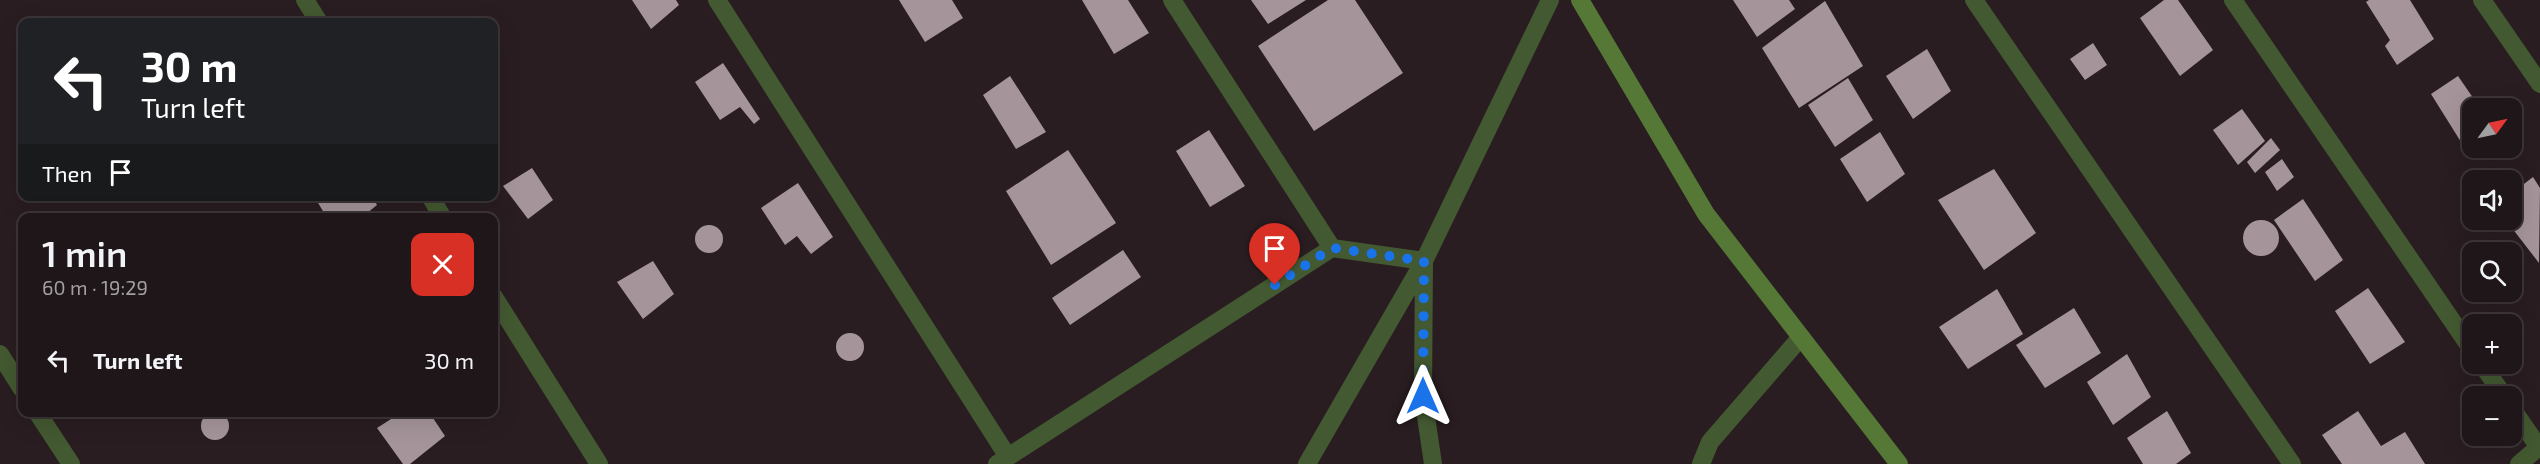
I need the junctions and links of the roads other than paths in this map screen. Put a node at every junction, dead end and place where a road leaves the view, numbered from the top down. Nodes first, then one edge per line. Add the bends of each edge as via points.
1 (305, 0) edge
2 (717, 0) edge
3 (1172, 0) edge
4 (1550, 0) edge
5 (1580, 0) edge
6 (1974, 0) edge
7 (2233, 0) edge
8 (2482, 0) edge
9 (316, 18) edge
10 (2540, 84) edge
11 (1332, 248) junction
12 (1424, 261) junction
13 (498, 303) edge
14 (2462, 335) edge
15 (1801, 337) junction
16 (0, 354) edge
17 (18, 383) edge
18 (41, 417) edge
19 (2522, 422) edge
20 (2540, 447) edge
21 (1003, 460) edge
22 (70, 464) edge
23 (599, 464) edge
24 (1307, 464) edge
25 (1433, 464) edge
26 (1701, 464) edge
27 (1899, 464) edge
28 (2292, 464) edge
29 (2518, 464) edge

1 - 9 street
2 - 21 street
3 - 11 street
4 - 12 street
5 - 15 street via 1706,214
6 - 28 street
7 - 14 street
8 - 10 street
11 - 12 street
11 - 21 street
12 - 24 street
12 - 25 street via 1423,396
13 - 23 street
15 - 26 street via 1710,442
15 - 27 street
16 - 17 street
18 - 22 street
19 - 20 street
20 - 29 street

